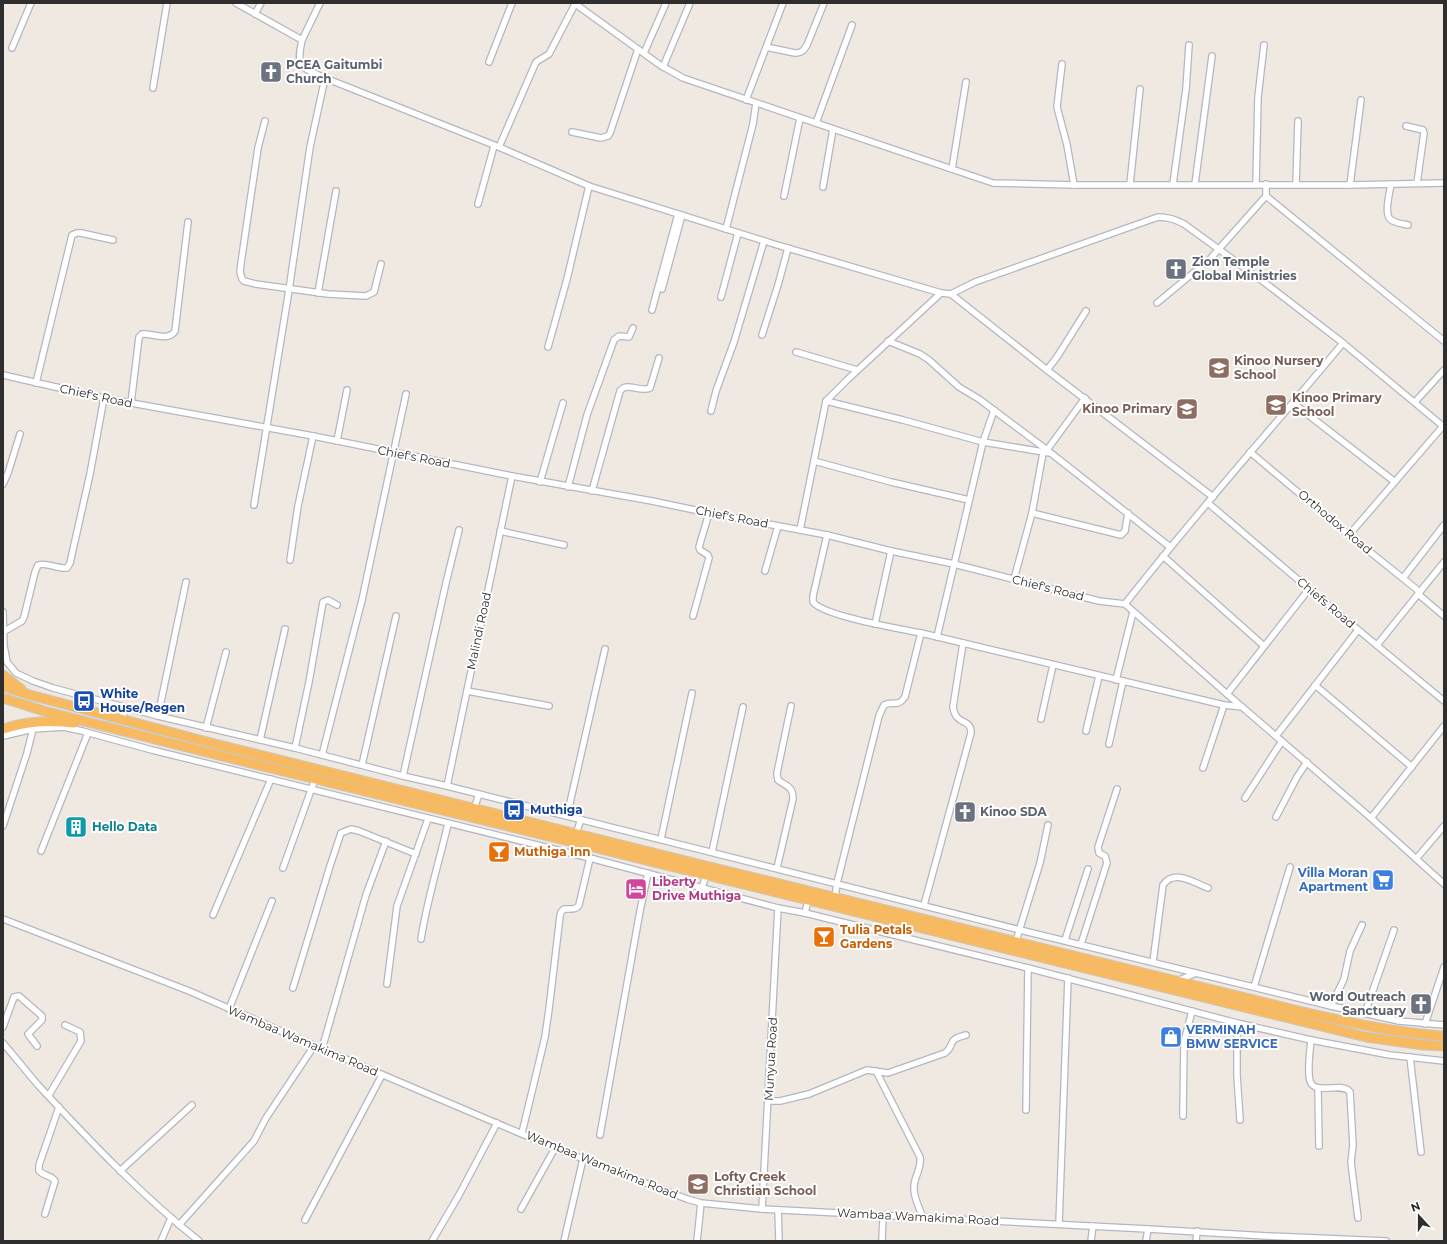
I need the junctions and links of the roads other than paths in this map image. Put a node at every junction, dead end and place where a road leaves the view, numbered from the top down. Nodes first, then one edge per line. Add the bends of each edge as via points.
1 (31, 3) edge
2 (167, 3) edge
3 (236, 3) edge
4 (261, 3) edge
5 (320, 3) edge
6 (512, 3) edge
7 (575, 3) edge
8 (666, 3) edge
9 (690, 3) edge
10 (783, 3) edge
11 (824, 3) edge
12 (255, 14) junction
13 (852, 25) dead end
14 (302, 40) junction
15 (1264, 45) dead end
16 (1189, 46) dead end
17 (766, 47) junction
18 (12, 48) dead end
19 (638, 49) junction
20 (644, 53) junction
21 (1212, 56) dead end
22 (489, 62) dead end
23 (1062, 64) dead end
24 (663, 66) junction
25 (325, 78) junction
26 (966, 82) dead end
27 (153, 88) dead end
28 (1140, 89) dead end
29 (746, 100) junction
30 (1361, 100) dead end
31 (756, 103) junction
32 (800, 118) junction
33 (265, 121) dead end
34 (1298, 121) dead end
35 (816, 123) junction
36 (1406, 126) dead end
37 (833, 129) junction
38 (572, 132) dead end
39 (497, 146) junction
40 (952, 170) junction
41 (1417, 183) junction
42 (1444, 183) edge
43 (1130, 184) junction
44 (1173, 184) junction
45 (1195, 184) junction
46 (1256, 184) junction
47 (1266, 184) junction
48 (1296, 184) junction
49 (1391, 184) junction
50 (1074, 185) junction
51 (1350, 185) junction
52 (589, 186) junction
53 (823, 187) dead end
54 (336, 191) dead end
55 (784, 196) dead end
56 (1266, 196) junction
57 (478, 204) dead end
58 (680, 214) junction
59 (188, 222) dead end
60 (1408, 225) dead end
61 (726, 229) junction
62 (738, 233) junction
63 (113, 240) dead end
64 (764, 241) junction
65 (788, 248) junction
66 (1219, 250) junction
67 (381, 264) dead end
68 (662, 289) dead end
69 (289, 290) junction
70 (318, 293) junction
71 (941, 293) junction
72 (950, 294) junction
73 (721, 297) dead end
74 (1157, 303) dead end
75 (652, 310) dead end
76 (1086, 311) dead end
77 (633, 328) dead end
78 (762, 335) dead end
79 (888, 341) junction
80 (1444, 341) edge
81 (1342, 343) junction
82 (548, 347) dead end
83 (796, 352) dead end
84 (659, 358) dead end
85 (857, 370) junction
86 (1047, 370) junction
87 (1444, 370) edge
88 (3, 375) edge
89 (36, 383) junction
90 (346, 390) dead end
91 (406, 394) dead end
92 (104, 398) junction
93 (1085, 398) junction
94 (826, 401) junction
95 (1415, 402) junction
96 (131, 403) junction
97 (563, 403) dead end
98 (1293, 403) junction
99 (994, 410) junction
100 (711, 411) dead end
101 (1444, 427) edge
102 (267, 428) junction
103 (20, 434) dead end
104 (313, 436) junction
105 (337, 441) junction
106 (983, 442) junction
107 (1047, 452) junction
108 (1250, 452) junction
109 (394, 453) junction
110 (814, 461) junction
111 (512, 476) junction
112 (540, 482) junction
113 (1395, 482) junction
114 (3, 484) edge
115 (568, 487) junction
116 (592, 491) junction
117 (1213, 497) junction
118 (969, 500) junction
119 (1208, 503) junction
120 (254, 505) dead end
121 (709, 513) junction
122 (1032, 513) junction
123 (1128, 513) junction
124 (778, 526) junction
125 (1444, 526) edge
126 (460, 530) dead end
127 (800, 530) junction
128 (500, 531) junction
129 (827, 535) junction
130 (1349, 535) junction
131 (564, 545) dead end
132 (1170, 547) junction
133 (891, 551) junction
134 (1162, 556) junction
135 (290, 560) dead end
136 (1444, 562) edge
137 (954, 564) junction
138 (765, 571) dead end
139 (1403, 578) junction
140 (1014, 579) junction
141 (186, 582) dead end
142 (1309, 589) junction
143 (1419, 593) junction
144 (1125, 604) junction
145 (337, 605) dead end
146 (3, 612) edge
147 (1133, 612) junction
148 (396, 616) dead end
149 (693, 616) dead end
150 (1444, 616) edge
151 (875, 624) junction
152 (285, 629) dead end
153 (1358, 630) junction
154 (4, 632) edge
155 (920, 633) junction
156 (937, 637) junction
157 (963, 644) junction
158 (1377, 645) junction
159 (1264, 646) junction
160 (605, 649) dead end
161 (226, 652) dead end
162 (1053, 665) junction
163 (3, 675) edge
164 (1099, 676) junction
165 (1116, 680) junction
166 (1123, 682) junction
167 (3, 686) edge
168 (1315, 686) junction
169 (467, 691) junction
170 (692, 693) dead end
171 (1227, 694) junction
172 (30, 695) junction
173 (82, 695) junction
174 (3, 698) edge
175 (1444, 701) edge
176 (1224, 705) junction
177 (549, 706) dead end
178 (792, 706) dead end
179 (78, 707) junction
180 (126, 707) junction
181 (743, 707) dead end
182 (1242, 707) junction
183 (158, 716) junction
184 (122, 719) junction
185 (1041, 719) dead end
186 (1444, 726) edge
187 (206, 728) junction
188 (3, 729) edge
189 (33, 729) junction
190 (1086, 731) dead end
191 (131, 732) junction
192 (88, 733) junction
193 (3, 736) edge
194 (1276, 736) junction
195 (260, 740) junction
196 (1282, 741) junction
197 (1109, 744) dead end
198 (295, 748) junction
199 (199, 750) junction
200 (322, 755) junction
201 (195, 760) junction
202 (1307, 762) junction
203 (362, 766) junction
204 (1412, 767) junction
205 (1204, 768) dead end
206 (403, 776) junction
207 (271, 779) junction
208 (315, 779) junction
209 (447, 786) junction
210 (311, 789) junction
211 (1117, 790) dead end
212 (479, 794) junction
213 (1244, 798) dead end
214 (474, 813) junction
215 (567, 816) junction
216 (1276, 817) dead end
217 (1371, 818) junction
218 (428, 819) junction
219 (581, 819) junction
220 (448, 824) junction
221 (1048, 825) dead end
222 (3, 826) edge
223 (1444, 826) edge
224 (471, 830) junction
225 (576, 834) junction
226 (661, 840) junction
227 (386, 841) junction
228 (41, 851) dead end
229 (712, 852) junction
230 (416, 854) junction
231 (590, 858) junction
232 (1416, 859) junction
233 (1290, 867) dead end
234 (283, 868) dead end
235 (776, 868) junction
236 (1088, 869) dead end
237 (648, 873) junction
238 (706, 875) junction
239 (837, 883) junction
240 (1444, 884) edge
241 (702, 888) junction
242 (1208, 888) dead end
243 (836, 898) junction
244 (808, 900) junction
245 (272, 901) dead end
246 (924, 905) junction
247 (778, 908) junction
248 (846, 909) junction
249 (805, 913) junction
250 (213, 915) dead end
251 (3, 919) edge
252 (843, 922) junction
253 (1362, 925) dead end
254 (1020, 930) junction
255 (1394, 930) dead end
256 (421, 939) dead end
257 (1065, 940) junction
258 (1016, 941) junction
259 (1081, 944) junction
260 (1153, 962) junction
261 (1444, 967) edge
262 (1028, 968) junction
263 (1197, 973) junction
264 (1068, 978) junction
265 (1176, 981) junction
266 (388, 984) dead end
267 (1254, 987) junction
268 (293, 988) dead end
269 (1331, 1006) junction
270 (229, 1009) junction
271 (1192, 1011) junction
272 (1365, 1013) junction
273 (1237, 1023) junction
274 (1425, 1024) junction
275 (65, 1025) dead end
276 (1444, 1025) edge
277 (3, 1027) edge
278 (966, 1035) dead end
279 (1444, 1036) edge
280 (1311, 1040) junction
281 (3, 1043) edge
282 (37, 1046) dead end
283 (314, 1046) junction
284 (1444, 1046) edge
285 (322, 1049) junction
286 (1410, 1058) junction
287 (1444, 1061) edge
288 (876, 1071) junction
289 (382, 1075) junction
290 (1318, 1088) junction
291 (49, 1095) junction
292 (769, 1101) junction
293 (192, 1105) dead end
294 (59, 1107) junction
295 (1026, 1110) dead end
296 (1183, 1116) dead end
297 (1240, 1120) dead end
298 (497, 1123) junction
299 (522, 1133) junction
300 (600, 1135) dead end
301 (1319, 1146) dead end
302 (555, 1148) junction
303 (1421, 1152) dead end
304 (583, 1159) junction
305 (120, 1171) junction
306 (701, 1203) junction
307 (521, 1209) dead end
308 (762, 1210) junction
309 (778, 1210) junction
310 (44, 1214) dead end
311 (883, 1216) junction
312 (171, 1218) junction
313 (923, 1218) junction
314 (1358, 1218) dead end
315 (305, 1220) dead end
316 (1060, 1224) junction
317 (179, 1225) junction
318 (1093, 1226) junction
319 (1148, 1229) junction
320 (1197, 1231) junction
321 (1276, 1239) edge
322 (1322, 1240) edge
323 (1359, 1240) edge
324 (161, 1241) edge
325 (199, 1241) edge
326 (432, 1241) edge
327 (564, 1241) edge
328 (697, 1241) edge
329 (779, 1241) edge
330 (882, 1241) edge
331 (1091, 1241) edge
332 (1146, 1241) edge
333 (1196, 1241) edge
334 (1386, 1241) edge

1 - 18 street
2 - 27 street
3 - 12 street
4 - 12 street
5 - 14 street
6 - 22 street
7 - 19 street
7 - 39 street via 549,54 536,62
8 - 20 street
9 - 24 street
10 - 17 street
11 - 17 street via 804,50 795,53
12 - 14 street
13 - 35 street
14 - 25 street via 300,64
15 - 46 street via 1258,97
16 - 44 street
17 - 29 street
19 - 20 street
19 - 38 street via 608,136 601,138
20 - 24 street
21 - 45 street
23 - 50 street via 1057,107
24 - 29 street via 683,78
25 - 39 street
25 - 69 street via 310,147
26 - 40 street
28 - 43 street
29 - 31 street
30 - 51 street
31 - 32 street
31 - 61 street
32 - 35 street
32 - 55 street
33 - 69 street via 258,148 240,276 244,281
34 - 48 street
35 - 37 street
36 - 41 street via 1421,129 1424,133
37 - 40 street
37 - 53 street
39 - 52 street
39 - 57 street
40 - 50 street via 993,183
41 - 42 street
41 - 49 street
43 - 44 street
43 - 50 street
44 - 45 street
45 - 46 street
46 - 47 street
47 - 48 street
47 - 56 street
48 - 51 street
49 - 51 street
49 - 60 street via 1388,215 1393,221
52 - 58 street
52 - 82 street
54 - 70 street
56 - 66 street
56 - 80 street
58 - 61 street
58 - 68 street
58 - 75 street
59 - 96 street via 175,330 169,336 147,333 139,337
61 - 62 street
62 - 64 street
62 - 73 street
63 - 89 street via 81,233 72,235
64 - 65 street
64 - 100 street
65 - 71 street
65 - 78 street
66 - 72 street via 1175,219 1158,217 975,282
66 - 74 street
66 - 81 street
67 - 70 street via 376,287 371,294 366,296
69 - 70 street
69 - 102 street
71 - 72 street
71 - 79 street
72 - 86 street
76 - 86 street
77 - 115 street via 629,337 619,336 614,340 587,415
79 - 85 street
79 - 99 street via 920,354 959,387
81 - 95 street
81 - 98 street
83 - 85 street
84 - 116 street via 650,388 642,390 628,386 620,391
85 - 94 street
86 - 93 street
87 - 95 street
88 - 89 street, Chief's Road
89 - 92 street, Chief's Road
90 - 105 street
91 - 109 street
92 - 96 street, Chief's Road
92 - 154 street via 70,562 67,568 38,565 22,621
93 - 107 street
93 - 117 street
94 - 106 street
94 - 110 street
95 - 101 street
96 - 102 street, Chief's Road
97 - 112 street
98 - 108 street
98 - 113 street
99 - 106 street
99 - 107 street
101 - 113 street
102 - 104 street, Chief's Road
102 - 120 street
103 - 114 street
104 - 105 street, Chief's Road
104 - 135 street
105 - 109 street, Chief's Road
106 - 107 street
106 - 118 street
107 - 122 street
107 - 123 street
108 - 117 street
108 - 130 street, Orthodox Road
109 - 111 street, Chief's Road
109 - 200 street via 362,600
110 - 118 street
110 - 127 street
111 - 112 street, Chief's Road
111 - 128 street, Malindi Road
112 - 115 street, Chief's Road
113 - 130 street
115 - 116 street, Chief's Road
116 - 121 street, Chief's Road
117 - 119 street
118 - 137 street
119 - 132 street
119 - 142 street, Chiefs Road
121 - 124 street, Chief's Road
121 - 149 street via 699,547 709,558
122 - 123 street via 1121,535 1125,531
122 - 140 street
123 - 132 street
124 - 127 street, Chief's Road
124 - 138 street
125 - 139 street
126 - 206 street
127 - 129 street, Chief's Road
128 - 131 street
128 - 169 street, Malindi Road
129 - 133 street, Chief's Road
129 - 151 street via 813,602 835,614
130 - 139 street, Orthodox Road
132 - 134 street
133 - 137 street, Chief's Road
133 - 151 street
134 - 144 street
134 - 159 street
136 - 143 street
137 - 140 street, Chief's Road
137 - 156 street
139 - 143 street, Orthodox Road
140 - 144 street, Chief's Road via 1099,601
141 - 183 street
142 - 153 street, Chiefs Road
142 - 159 street
143 - 150 street, Orthodox Road
143 - 158 street
144 - 147 street
145 - 198 street via 328,600 323,602
146 - 154 street
147 - 165 street
147 - 171 street
148 - 203 street
151 - 155 street
152 - 195 street
153 - 158 street, Chiefs Road
153 - 168 street
154 - 173 street via 5,657 16,673 33,681
155 - 156 street
155 - 239 street via 905,696 901,702 884,704 882,708
156 - 157 street
157 - 162 street
157 - 246 street via 954,714 968,724 971,733
158 - 175 street, Chiefs Road
159 - 171 street
160 - 215 street
161 - 187 street
162 - 164 street
162 - 185 street
163 - 172 highway
164 - 165 street
164 - 190 street
165 - 166 street
166 - 176 street
166 - 197 street
167 - 172 highway
168 - 194 street
168 - 204 street
169 - 177 street
169 - 209 street, Malindi Road
170 - 226 street
171 - 182 street
172 - 179 highway
173 - 179 street
173 - 180 street
174 - 191 highway via 44,711
176 - 182 street
176 - 205 street
178 - 235 street via 777,773 778,780 792,790 793,799
179 - 184 highway
180 - 183 street
180 - 184 street
181 - 229 street
182 - 194 street
183 - 187 street
184 - 214 highway
186 - 204 street
187 - 195 street
188 - 191 highway via 38,721 64,722
189 - 192 street via 64,727
189 - 193 street
189 - 222 street
191 - 199 highway
192 - 201 street
192 - 228 street
194 - 196 street
195 - 198 street
196 - 202 street
196 - 213 street
198 - 200 street
199 - 201 street
199 - 208 highway
200 - 203 street
201 - 207 street
202 - 216 street
202 - 217 street
203 - 206 street
204 - 217 street
206 - 209 street
207 - 210 street
207 - 250 street
208 - 210 street
208 - 214 highway
209 - 212 street
210 - 218 street
210 - 234 street
211 - 259 street via 1098,847 1099,853 1105,856 1107,863
212 - 214 street
212 - 215 street
214 - 224 street
214 - 225 highway
214 - 238 highway
215 - 219 street
217 - 232 street
218 - 220 street
218 - 230 street
219 - 225 street
219 - 226 street
220 - 224 street
220 - 256 street
221 - 254 street via 1040,863
223 - 232 street
224 - 231 street
225 - 243 highway
226 - 229 street
227 - 230 street
227 - 268 street via 359,830 341,833
227 - 285 street via 366,895
229 - 235 street
230 - 266 street via 397,906
231 - 237 street
231 - 299 street via 580,905 574,909 564,909 560,916 548,1016
232 - 240 street
233 - 267 street
235 - 239 street
236 - 257 street
237 - 241 street
237 - 300 street
238 - 241 street
238 - 244 highway
239 - 243 street
239 - 246 street
241 - 247 street
242 - 260 street via 1178,876 1166,880 1163,885
243 - 258 highway
244 - 248 highway
244 - 249 street
245 - 270 street
246 - 254 street
247 - 249 street
247 - 292 street, Munyua Road
248 - 252 street
248 - 284 highway via 1366,1037
249 - 252 street
251 - 270 street, Wambaa Wamakima Road
252 - 262 street
253 - 269 street via 1350,951 1344,979
254 - 257 street
254 - 258 street
255 - 272 street
257 - 259 street
258 - 265 highway
259 - 260 street
260 - 263 street
261 - 274 street
262 - 264 street
262 - 295 street
263 - 265 street
263 - 267 street
264 - 271 street
264 - 316 street
265 - 279 highway via 1366,1026
267 - 269 street
269 - 272 street
270 - 283 street, Wambaa Wamakima Road
271 - 273 street
271 - 296 street via 1184,1042
272 - 274 street
273 - 280 street
273 - 297 street
274 - 276 street
275 - 291 street via 80,1032 81,1041
277 - 282 street via 14,997 19,996 42,1016 42,1020 28,1034
278 - 288 street via 952,1040 948,1051 939,1056 888,1073
280 - 286 street
280 - 290 street via 1310,1081
281 - 291 street
283 - 285 street, Wambaa Wamakima Road
283 - 317 street via 266,1118 254,1141
285 - 289 street, Wambaa Wamakima Road
286 - 287 street
286 - 303 street
288 - 292 street via 867,1070 809,1094
288 - 313 street via 920,1157 914,1191
289 - 298 street, Wambaa Wamakima Road
289 - 315 street
290 - 301 street
290 - 314 street via 1343,1087 1350,1092 1353,1136 1351,1162
291 - 294 street
292 - 308 street, Munyua Road
293 - 305 street
294 - 305 street
294 - 310 street via 39,1165 42,1174 56,1181
298 - 299 street, Wambaa Wamakima Road
298 - 326 street
299 - 302 street, Wambaa Wamakima Road
302 - 304 street, Wambaa Wamakima Road
302 - 307 street
304 - 306 street, Wambaa Wamakima Road
304 - 327 street
305 - 312 street
306 - 308 street, Wambaa Wamakima Road
306 - 328 street
308 - 309 street, Wambaa Wamakima Road
309 - 311 street, Wambaa Wamakima Road
309 - 329 street
311 - 313 street, Wambaa Wamakima Road
311 - 330 street
312 - 317 street
312 - 324 street
313 - 316 street, Wambaa Wamakima Road
316 - 318 street, Wambaa Wamakima Road
317 - 325 street
318 - 319 street, Wambaa Wamakima Road
318 - 331 street
319 - 320 street, Wambaa Wamakima Road
319 - 332 street
320 - 321 street, Wambaa Wamakima Road
320 - 333 street
321 - 322 street, Wambaa Wamakima Road
322 - 323 street, Wambaa Wamakima Road
323 - 334 street, Wambaa Wamakima Road

